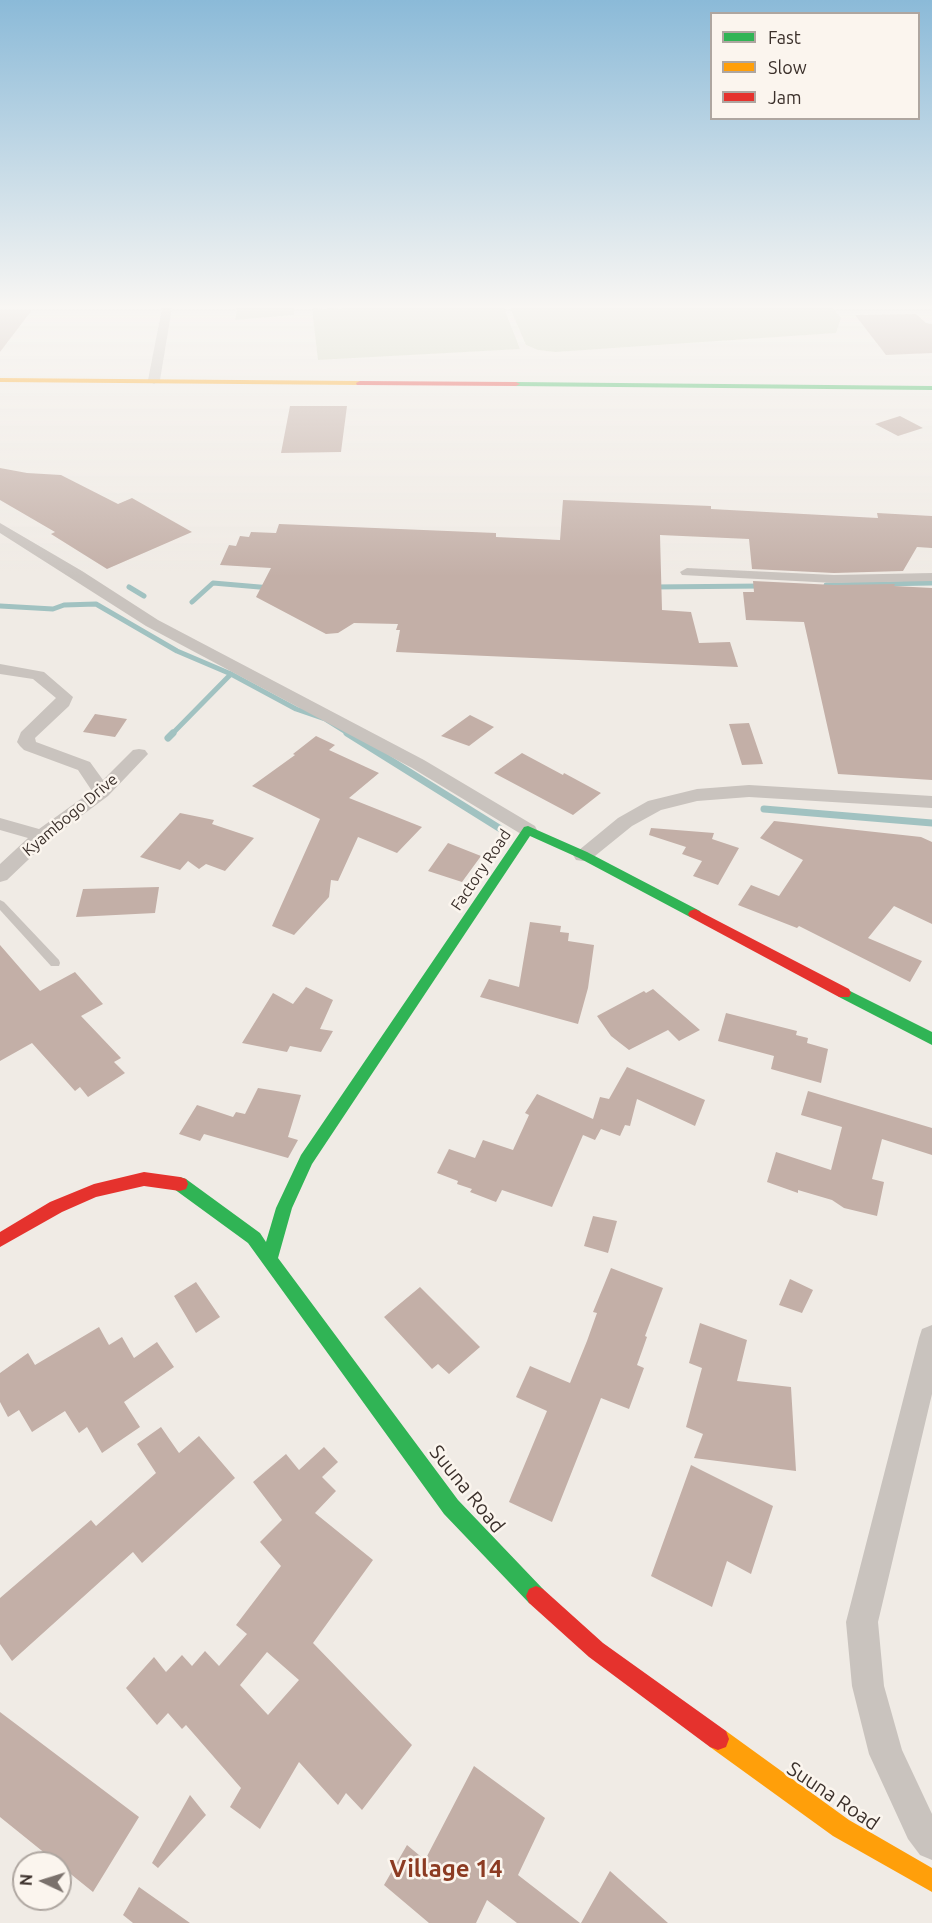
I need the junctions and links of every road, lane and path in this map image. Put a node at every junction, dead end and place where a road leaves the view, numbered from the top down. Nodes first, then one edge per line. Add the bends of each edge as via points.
1 (0, 527) edge
2 (687, 572) dead end
3 (932, 577) edge
4 (0, 669) edge
5 (139, 754) dead end
6 (102, 792) junction
7 (932, 802) edge
8 (0, 824) edge
9 (528, 830) junction
10 (42, 836) junction
11 (583, 855) junction
12 (0, 875) edge
13 (0, 904) edge
14 (55, 963) dead end
15 (932, 1039) edge
16 (0, 1240) edge
17 (270, 1259) junction
18 (932, 1338) edge
19 (932, 1843) edge
20 (932, 1881) edge

1 - 9 street via 152,623 418,764
2 - 3 street via 834,579
4 - 6 street via 38,675 65,697 27,736 26,742 84,766
5 - 6 street, Kyambogo Drive
6 - 10 street, Kyambogo Drive
7 - 11 street via 749,791 697,795 655,805
8 - 10 street
9 - 11 street, Factory Road
9 - 17 street, Factory Road via 306,1160 284,1208
10 - 12 street, Kyambogo Drive
11 - 15 street, Factory Road
13 - 14 lane
16 - 17 street, Suuna Road via 56,1207 94,1191 144,1179 163,1180 183,1185 254,1238
17 - 20 street, Suuna Road via 451,1507 522,1583 596,1650 841,1828
18 - 19 street via 862,1622 868,1686 886,1754 920,1827

